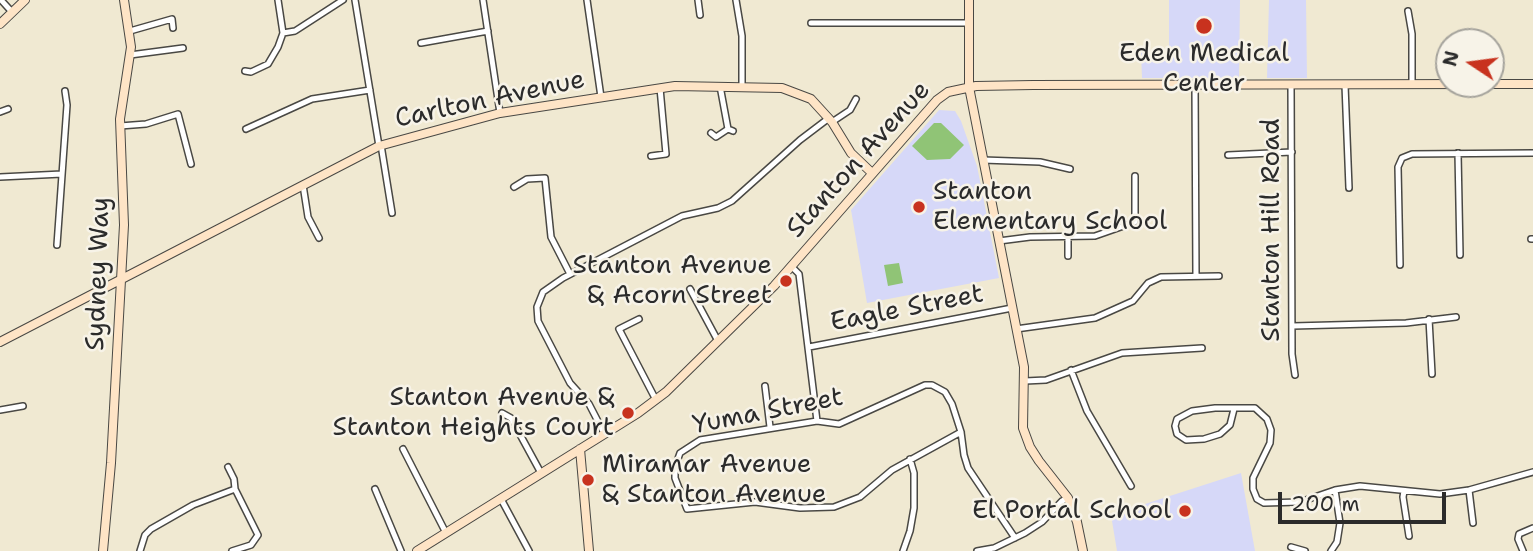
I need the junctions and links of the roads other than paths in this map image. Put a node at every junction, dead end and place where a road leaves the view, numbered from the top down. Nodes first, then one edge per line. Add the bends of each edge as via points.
1 (1, 0) edge
2 (25, 0) edge
3 (124, 0) edge
4 (278, 0) edge
5 (343, 0) edge
6 (355, 0) edge
7 (483, 0) edge
8 (587, 0) edge
9 (698, 0) edge
10 (736, 0) edge
11 (969, 0) edge
12 (1408, 11) dead end
13 (12, 12) junction
14 (700, 15) dead end
15 (811, 23) dead end
16 (968, 23) junction
17 (0, 24) edge
18 (173, 28) dead end
19 (130, 31) junction
20 (488, 31) junction
21 (283, 33) junction
22 (421, 43) dead end
23 (183, 48) dead end
24 (130, 55) junction
25 (245, 71) dead end
26 (1291, 84) junction
27 (1412, 84) junction
28 (1435, 84) edge
29 (1505, 84) edge
30 (1533, 84) edge
31 (1195, 85) junction
32 (1345, 85) junction
33 (720, 86) junction
34 (742, 86) junction
35 (969, 87) junction
36 (660, 88) junction
37 (370, 90) junction
38 (65, 91) dead end
39 (601, 97) junction
40 (856, 99) dead end
41 (8, 109) dead end
42 (0, 112) edge
43 (500, 113) junction
44 (831, 120) junction
45 (120, 127) junction
46 (246, 129) dead end
47 (710, 133) dead end
48 (380, 146) junction
49 (1292, 152) junction
50 (1458, 153) junction
51 (1533, 153) edge
52 (1228, 155) dead end
53 (651, 156) dead end
54 (984, 160) junction
55 (191, 164) dead end
56 (1070, 170) dead end
57 (872, 173) junction
58 (62, 174) junction
59 (1135, 176) dead end
60 (0, 177) edge
61 (303, 186) junction
62 (514, 187) dead end
63 (1349, 188) dead end
64 (392, 213) dead end
65 (1068, 236) junction
66 (319, 238) dead end
67 (999, 241) junction
68 (57, 245) dead end
69 (1460, 255) dead end
70 (1068, 256) dead end
71 (1400, 265) dead end
72 (791, 266) junction
73 (570, 274) junction
74 (1196, 276) junction
75 (1219, 276) dead end
76 (121, 280) junction
77 (690, 289) dead end
78 (1012, 308) junction
79 (1456, 317) dead end
80 (639, 318) dead end
81 (1429, 319) junction
82 (1293, 327) junction
83 (1016, 329) junction
84 (718, 341) junction
85 (0, 342) edge
86 (809, 347) junction
87 (1202, 348) dead end
88 (1070, 370) junction
89 (1432, 374) dead end
90 (1295, 375) dead end
91 (1024, 381) junction
92 (765, 386) dead end
93 (656, 400) junction
94 (23, 406) dead end
95 (1234, 409) junction
96 (0, 410) edge
97 (502, 413) dead end
98 (817, 421) junction
99 (769, 427) junction
100 (961, 432) junction
101 (604, 433) junction
102 (403, 449) dead end
103 (580, 449) junction
104 (910, 459) junction
105 (228, 467) dead end
106 (1533, 472) edge
107 (541, 473) junction
108 (1131, 486) dead end
109 (235, 489) junction
110 (375, 489) dead end
111 (1335, 490) junction
112 (1469, 490) junction
113 (1405, 491) junction
114 (1068, 498) junction
115 (501, 499) junction
116 (1474, 523) dead end
117 (1533, 528) edge
118 (446, 533) junction
119 (1409, 536) dead end
120 (1015, 538) junction
121 (1291, 547) dead end
122 (103, 551) edge
123 (140, 551) edge
124 (232, 551) edge
125 (401, 551) edge
126 (417, 551) edge
127 (529, 551) edge
128 (589, 551) edge
129 (903, 551) edge
130 (976, 551) edge
131 (1083, 551) edge
132 (1306, 551) edge
133 (1331, 551) edge
134 (1523, 551) edge

1 - 13 street
2 - 13 street
3 - 19 street, Sydney Way
4 - 21 street
5 - 21 street via 295,32
6 - 37 street
7 - 20 street
8 - 39 street
9 - 14 street
10 - 34 street
11 - 16 street
12 - 27 street
13 - 17 street
15 - 16 street
16 - 35 street
18 - 19 street via 172,19
19 - 24 street, Sydney Way
20 - 22 street
20 - 43 street
21 - 25 street via 268,64
23 - 24 street
24 - 45 street, Sydney Way
26 - 31 street, Stanton Avenue
26 - 32 street, Stanton Avenue
26 - 49 street, Stanton Hill Road
27 - 28 street, Stanton Avenue
27 - 32 street, Stanton Avenue
29 - 30 street
31 - 35 street, Stanton Avenue
31 - 74 street
32 - 63 street
33 - 34 street, Carlton Avenue
33 - 36 street, Carlton Avenue
33 - 47 street via 730,130 716,137
34 - 44 street, Carlton Avenue via 782,88 811,99
35 - 54 street
35 - 57 street, Stanton Avenue via 941,96
36 - 39 street, Carlton Avenue
36 - 53 street via 666,153
37 - 46 street via 312,99
37 - 48 street
38 - 58 street
39 - 43 street, Carlton Avenue
40 - 44 street via 850,110
41 - 42 street
43 - 48 street, Carlton Avenue
44 - 57 street, Carlton Avenue via 847,149
44 - 73 street via 800,140 732,201 682,216
45 - 55 street via 178,114
45 - 76 street, Sydney Way via 124,193
48 - 61 street, Carlton Avenue
48 - 64 street
49 - 52 street
49 - 82 street, Stanton Hill Road
50 - 51 street
50 - 69 street
50 - 71 street via 1402,158 1398,167
54 - 56 street via 1031,161
54 - 67 street
57 - 72 street, Stanton Avenue
58 - 60 street
58 - 68 street
59 - 65 street via 1135,222 1101,235
61 - 66 street via 308,217
61 - 76 street, Carlton Avenue
62 - 73 street via 527,179 545,178 551,237
65 - 67 street
65 - 70 street
67 - 78 street
72 - 84 street, Stanton Avenue
72 - 86 street via 799,274
73 - 101 street via 543,292 537,316 570,383 589,404
74 - 75 street
74 - 83 street via 1156,279 1133,301 1095,318
76 - 85 street, Carlton Avenue
76 - 122 street, Sydney Way
77 - 84 street
78 - 83 street
78 - 86 street, Eagle Street
79 - 81 street
80 - 93 street via 619,330
81 - 82 street
81 - 89 street
82 - 90 street, Stanton Hill Road
83 - 91 street
84 - 93 street, Stanton Avenue
86 - 98 street
87 - 88 street via 1122,353
88 - 91 street via 1042,381
88 - 108 street via 1087,411
91 - 114 street via 1026,439
92 - 99 street
93 - 101 street, Stanton Avenue
94 - 96 street
95 - 95 street via 1182,414 1175,426 1177,435 1186,440 1220,434 1230,425
95 - 111 street via 1255,408 1271,430 1270,443 1253,478 1257,499 1264,503 1300,502
97 - 107 street via 511,418
98 - 99 street, Yuma Street
98 - 100 street, Yuma Street via 839,424 925,384 940,387 952,404
99 - 104 street, Yuma Street via 700,440 680,453 674,478 687,509 755,502 800,508 842,505
100 - 104 street
100 - 120 street via 968,468
101 - 103 street, Stanton Avenue
102 - 118 street
103 - 107 street, Stanton Avenue
103 - 128 street
104 - 129 street via 914,508
105 - 109 street
106 - 112 street
107 - 115 street, Stanton Avenue
109 - 123 street via 193,505 151,529
109 - 124 street via 257,535 251,545
110 - 125 street
111 - 113 street via 1360,486
111 - 133 street via 1340,523
112 - 113 street via 1440,494
112 - 116 street
113 - 119 street
114 - 120 street
114 - 131 street
115 - 118 street, Stanton Avenue
115 - 127 street
117 - 134 street via 1519,534
118 - 126 street, Stanton Avenue
120 - 130 street
121 - 132 street

